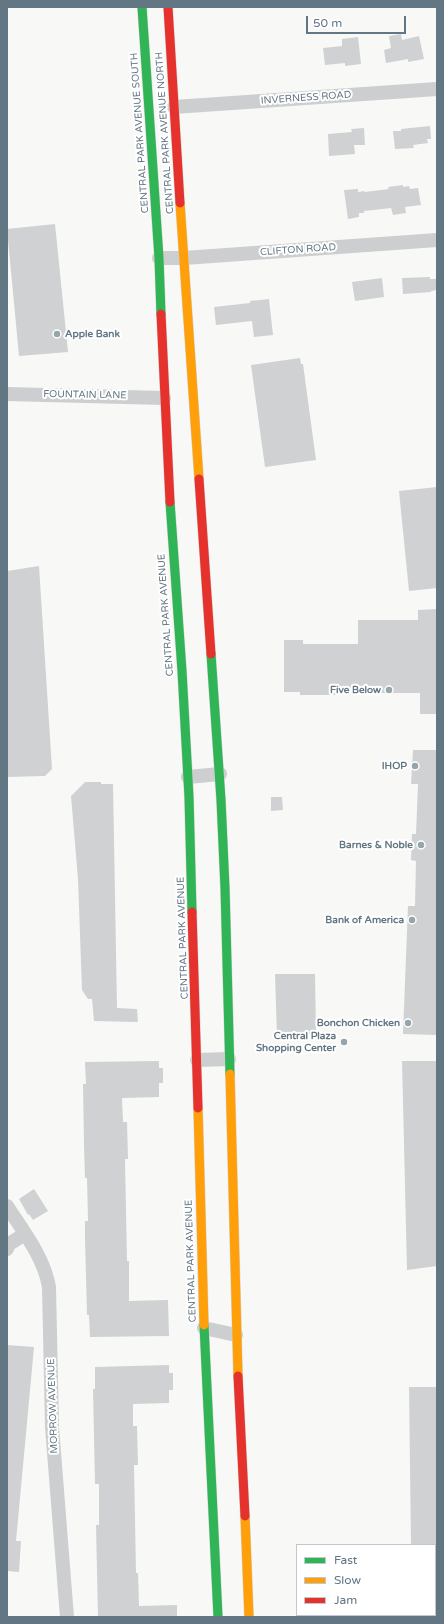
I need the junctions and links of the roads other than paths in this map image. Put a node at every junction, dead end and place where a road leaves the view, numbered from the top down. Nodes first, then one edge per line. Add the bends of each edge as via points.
1 (142, 7) edge
2 (168, 7) edge
3 (437, 89) edge
4 (174, 107) junction
5 (437, 240) edge
6 (159, 258) junction
7 (184, 258) junction
8 (7, 394) edge
9 (164, 398) junction
10 (220, 774) junction
11 (188, 777) junction
12 (229, 1059) junction
13 (197, 1060) junction
14 (7, 1206) edge
15 (25, 1234) junction
16 (7, 1250) edge
17 (204, 1328) junction
18 (236, 1335) junction
19 (67, 1617) edge
20 (218, 1617) edge
21 (249, 1617) edge

1 - 6 main road, CENTRAL PARK AVENUE SOUTH
2 - 4 main road, CENTRAL PARK AVENUE NORTH
3 - 4 street, INVERNESS ROAD
4 - 7 main road, CENTRAL PARK AVENUE NORTH
5 - 7 street, CLIFTON ROAD
6 - 7 street, CLIFTON ROAD
6 - 9 main road, CENTRAL PARK AVENUE
7 - 10 main road
8 - 9 street, FOUNTAIN LANE
9 - 11 main road, CENTRAL PARK AVENUE
10 - 11 street
10 - 12 main road
11 - 13 main road, CENTRAL PARK AVENUE
12 - 13 street
12 - 18 main road
13 - 17 main road, CENTRAL PARK AVENUE
14 - 15 street, MORROW AVENUE
15 - 16 street via 9,1244
15 - 19 street, MORROW AVENUE via 42,1262 49,1287 52,1427
17 - 18 street
17 - 20 main road, CENTRAL PARK AVENUE
18 - 21 main road

